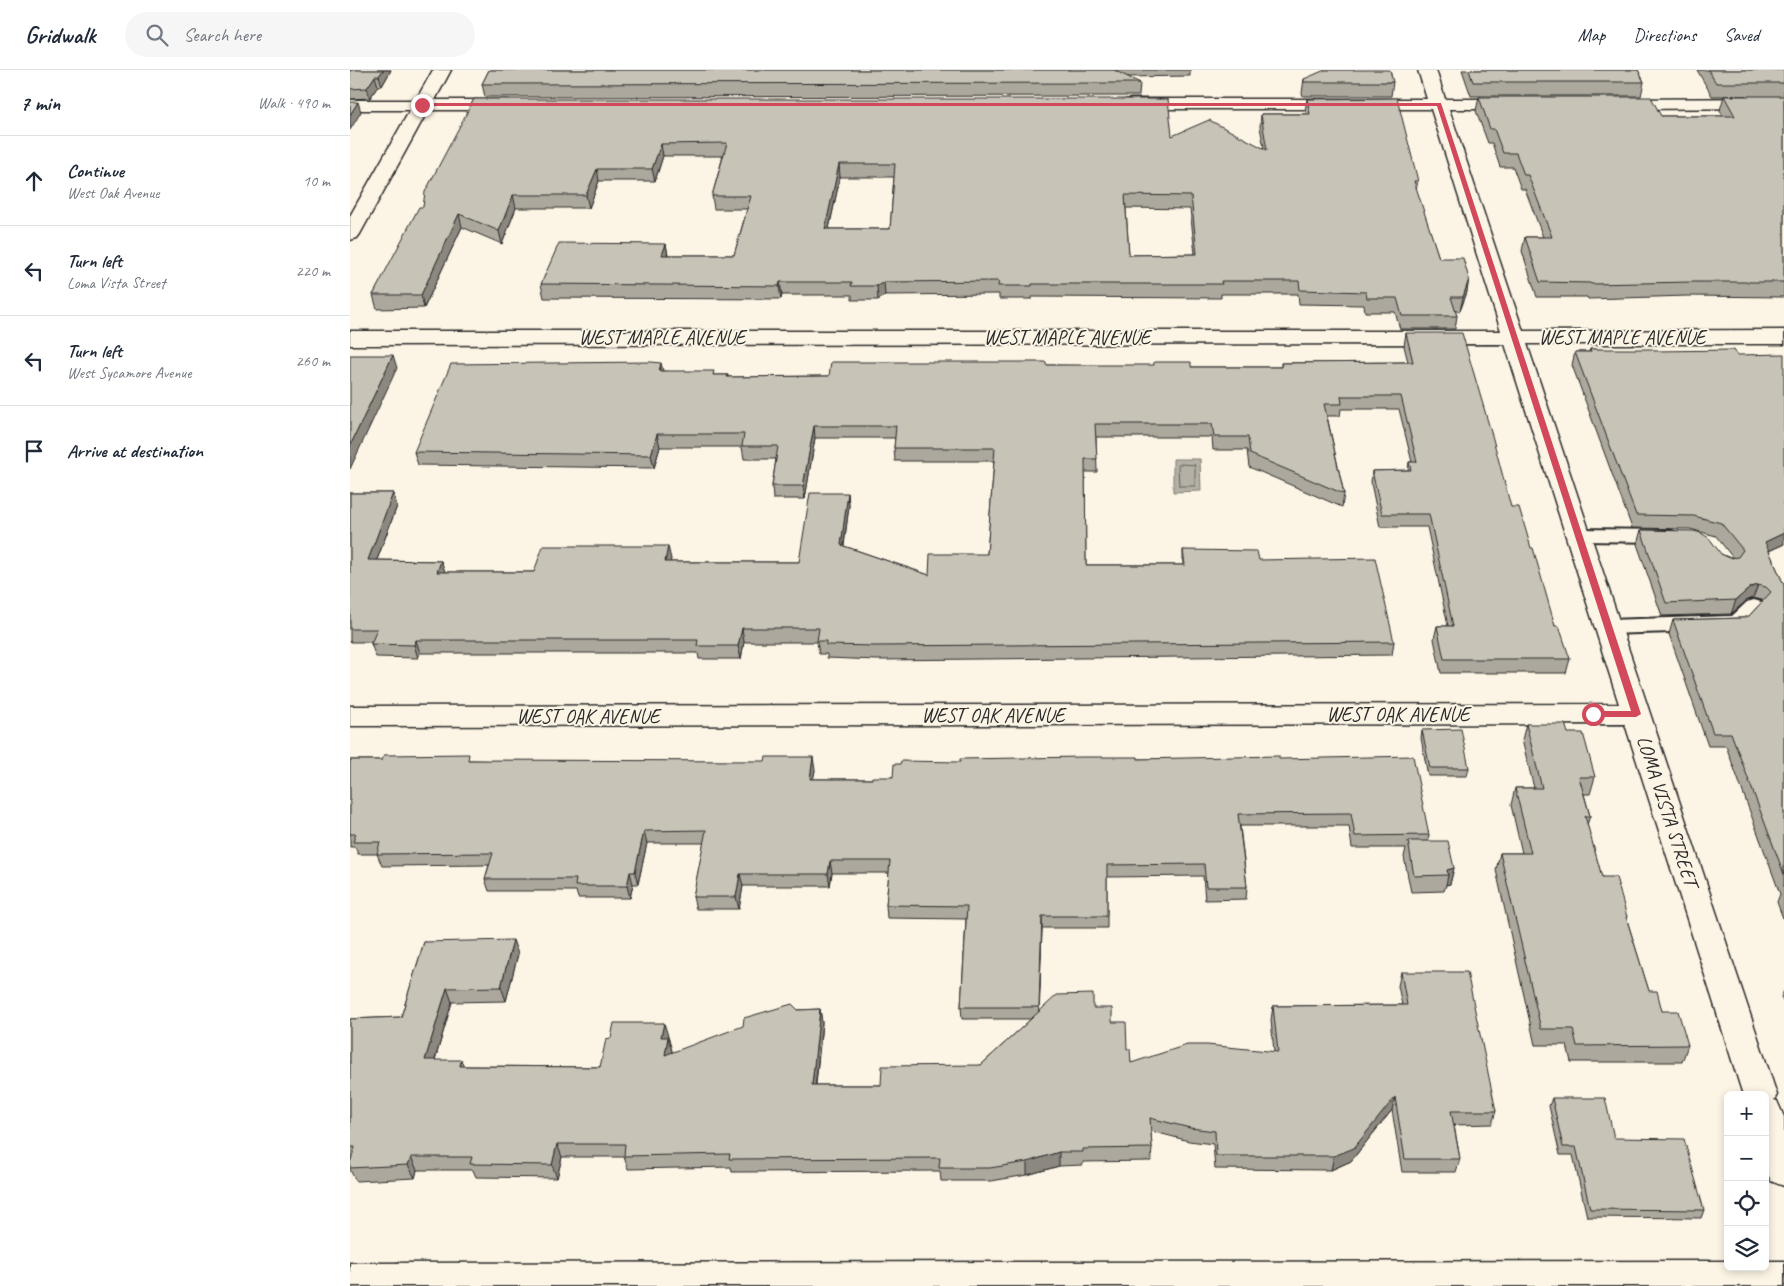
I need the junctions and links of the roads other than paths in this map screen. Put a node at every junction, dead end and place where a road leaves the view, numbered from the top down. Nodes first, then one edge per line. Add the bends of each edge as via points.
1 (442, 70) edge
2 (1427, 70) edge
3 (1784, 103) edge
4 (1110, 104) edge
5 (1439, 104) junction
6 (1528, 104) edge
7 (1596, 104) edge
8 (350, 105) edge
9 (422, 105) junction
10 (522, 105) edge
11 (350, 234) edge
12 (1513, 336) junction
13 (1784, 337) edge
14 (350, 338) edge
15 (1578, 535) junction
16 (1682, 537) edge
17 (1754, 607) edge
18 (1608, 627) junction
19 (1636, 714) junction
20 (350, 716) edge
21 (1759, 1091) edge
22 (1769, 1124) edge
23 (1784, 1170) edge
24 (1784, 1278) edge
25 (350, 1280) edge
26 (623, 1282) edge

1 - 9 street
2 - 5 street, LOMA VISTA STREET
3 - 7 street
4 - 5 street
5 - 6 street
5 - 12 street, LOMA VISTA STREET
8 - 9 street
9 - 10 street
9 - 11 street
12 - 13 street, WEST MAPLE AVENUE
12 - 14 street, WEST MAPLE AVENUE
12 - 15 street, LOMA VISTA STREET
15 - 16 lane
15 - 18 street, LOMA VISTA STREET
17 - 18 lane via 1737,623
18 - 19 street, LOMA VISTA STREET
19 - 20 street, WEST OAK AVENUE
19 - 21 street, LOMA VISTA STREET
22 - 23 street
24 - 26 street
25 - 26 street

